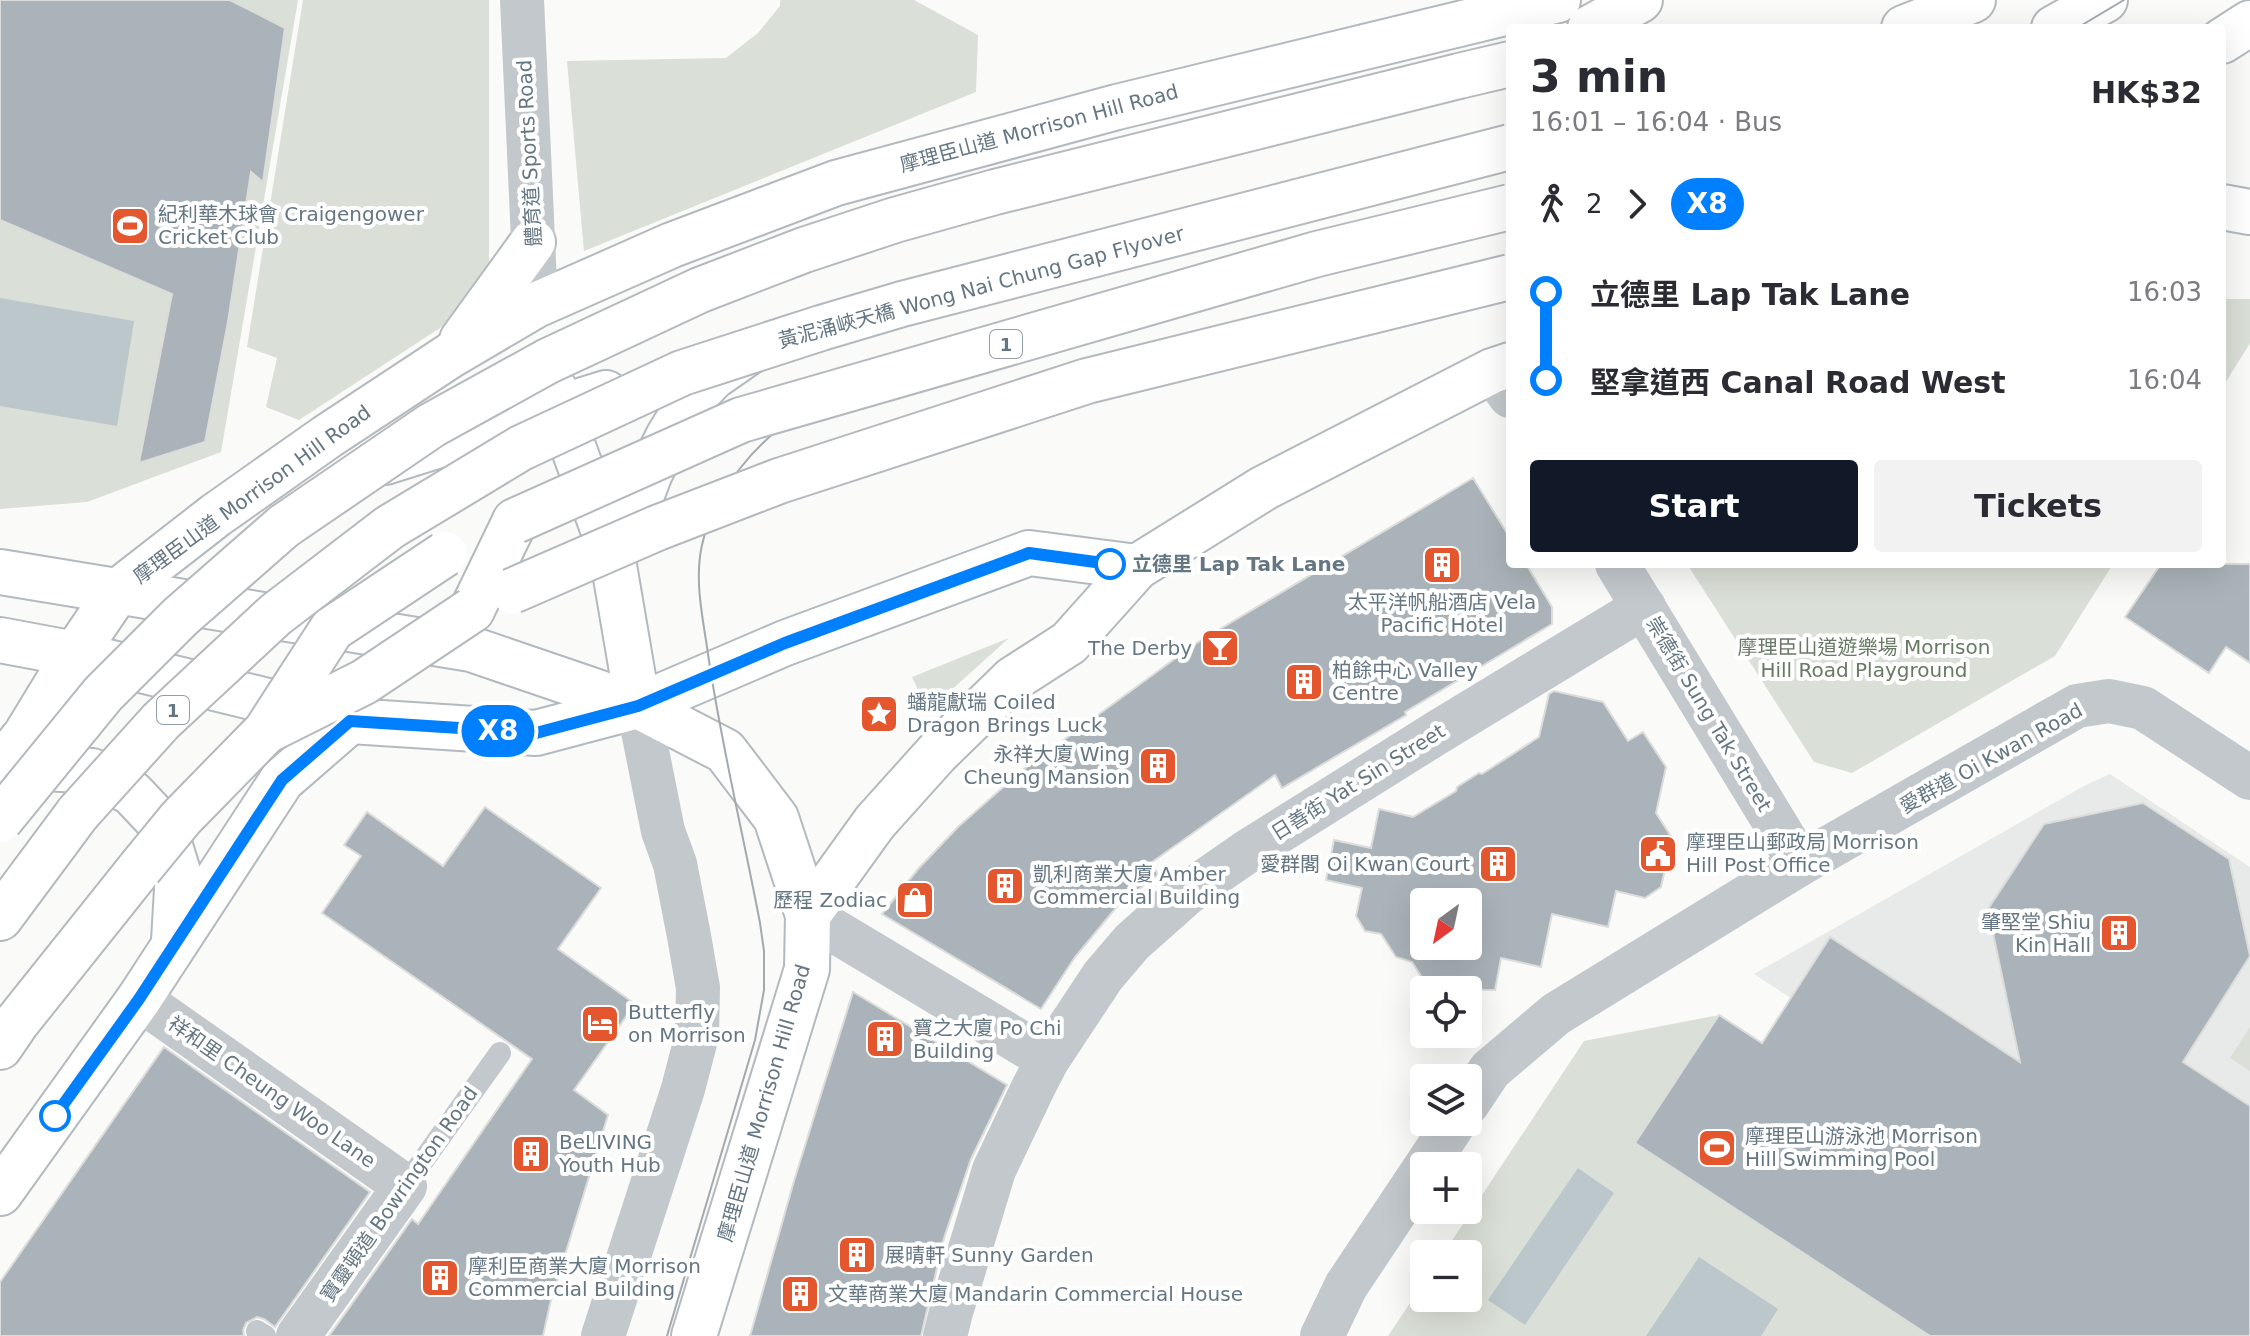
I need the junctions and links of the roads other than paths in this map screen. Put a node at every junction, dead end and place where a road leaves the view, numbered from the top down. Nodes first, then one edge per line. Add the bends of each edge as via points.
1 (522, 0) edge
2 (1558, 0) edge
3 (1640, 0) edge
4 (1947, 0) edge
5 (1973, 0) edge
6 (2105, 0) edge
7 (2250, 23) edge
8 (1597, 24) edge
9 (1890, 24) edge
10 (1914, 24) edge
11 (2061, 24) edge
12 (2226, 38) edge
13 (1506, 65) edge
14 (1506, 146) edge
15 (1506, 146) edge
16 (1506, 208) edge
17 (2226, 208) edge
18 (2250, 212) edge
19 (533, 242) junction
20 (1506, 278) edge
21 (536, 305) junction
22 (765, 342) junction
23 (451, 355) junction
24 (1504, 377) edge
25 (559, 408) junction
26 (216, 515) junction
27 (515, 521) junction
28 (612, 554) junction
29 (1137, 567) junction
30 (1620, 568) edge
31 (0, 572) edge
32 (117, 592) junction
33 (1644, 607) junction
34 (472, 610) junction
35 (0, 640) edge
36 (75, 654) junction
37 (638, 706) junction
38 (350, 721) junction
39 (266, 731) junction
40 (0, 766) edge
41 (2250, 778) edge
42 (0, 783) edge
43 (0, 820) edge
44 (1800, 864) junction
45 (808, 915) junction
46 (0, 918) edge
47 (173, 944) junction
48 (139, 999) junction
49 (0, 1047) edge
50 (500, 1053) dead end
51 (1048, 1059) junction
52 (1482, 1082) edge
53 (405, 1186) junction
54 (1410, 1190) edge
55 (0, 1193) edge
56 (274, 1334) edge
57 (603, 1336) edge
58 (694, 1336) edge
59 (945, 1336) edge
60 (1322, 1336) edge

1 - 19 street, 體育道 Sports Road
2 - 21 main road, 摩理臣山道 Morrison Hill Road via 1117,107 836,183 672,245
3 - 8 main road
4 - 9 main road
5 - 10 main road
6 - 11 main road
7 - 12 main road
13 - 43 main road, bridge via 895,220 700,290 548,361 432,425 284,526 180,617 103,694
14 - 22 main road via 901,298
15 - 46 main road, 黃泥涌峽天橋 Wong Nai Chung Gap Flyover / 1, bridge via 821,328 682,373 521,448 390,527 275,615 151,732 78,813
16 - 27 main road, 1, bridge via 1317,254 741,420
17 - 18 main road
19 - 21 street, 體育道 Sports Road
19 - 23 main road, 摩理臣山道 Morrison Hill Road
20 - 34 main road, bridge via 1072,385 779,481
21 - 23 main road, 摩理臣山道 Morrison Hill Road
21 - 25 main road
22 - 25 main road
22 - 28 main road via 713,377 690,401
23 - 26 main road, 摩理臣山道 Morrison Hill Road
24 - 29 main road via 1264,488
25 - 26 main road
25 - 28 main road
26 - 32 main road, 摩理臣山道 Morrison Hill Road
27 - 34 main road
27 - 39 main road, 1, bridge via 445,554 332,629
28 - 37 main road
29 - 37 main road via 1029,553 785,643
29 - 45 main road via 1069,643 1013,679 937,753 875,822
30 - 33 street, 崇德街 Sung Tak Street
31 - 32 main road, 摩理臣山道 Morrison Hill Road
32 - 36 main road, 摩理臣山道 Morrison Hill Road
32 - 37 main road, 摩理臣山道 Morrison Hill Road via 471,649
33 - 44 street, 崇德街 Sung Tak Street
33 - 51 street, 日善街 Yat Sin Street via 1186,894 1103,976
34 - 39 main road, bridge via 364,682
35 - 36 main road
36 - 38 main road
36 - 40 main road, 摩理臣山道 Morrison Hill Road via 25,736
37 - 38 main road via 536,733
37 - 45 main road, 摩理臣山道 Morrison Hill Road via 725,751 776,818
37 - 57 street via 698,988 697,1035
38 - 47 main road via 282,780
39 - 49 main road, 1, bridge via 181,818
41 - 44 street, 愛群道 Oi Kwan Road via 2143,708 2109,701 2077,706
42 - 47 main road via 47,768 92,771 132,793 164,827 178,872
44 - 52 street, 愛群道 Oi Kwan Road via 1556,1014
45 - 51 street
45 - 58 main road, 摩理臣山道 Morrison Hill Road via 807,969
47 - 48 main road
48 - 53 street, 祥和里 Cheung Woo Lane
48 - 55 main road
50 - 53 lane, 寶靈頓道 Bowrington Road
51 - 59 street, 日善街 Yat Sin Street via 994,1170
53 - 56 street, 寶靈頓道 Bowrington Road
54 - 60 street via 1346,1286

